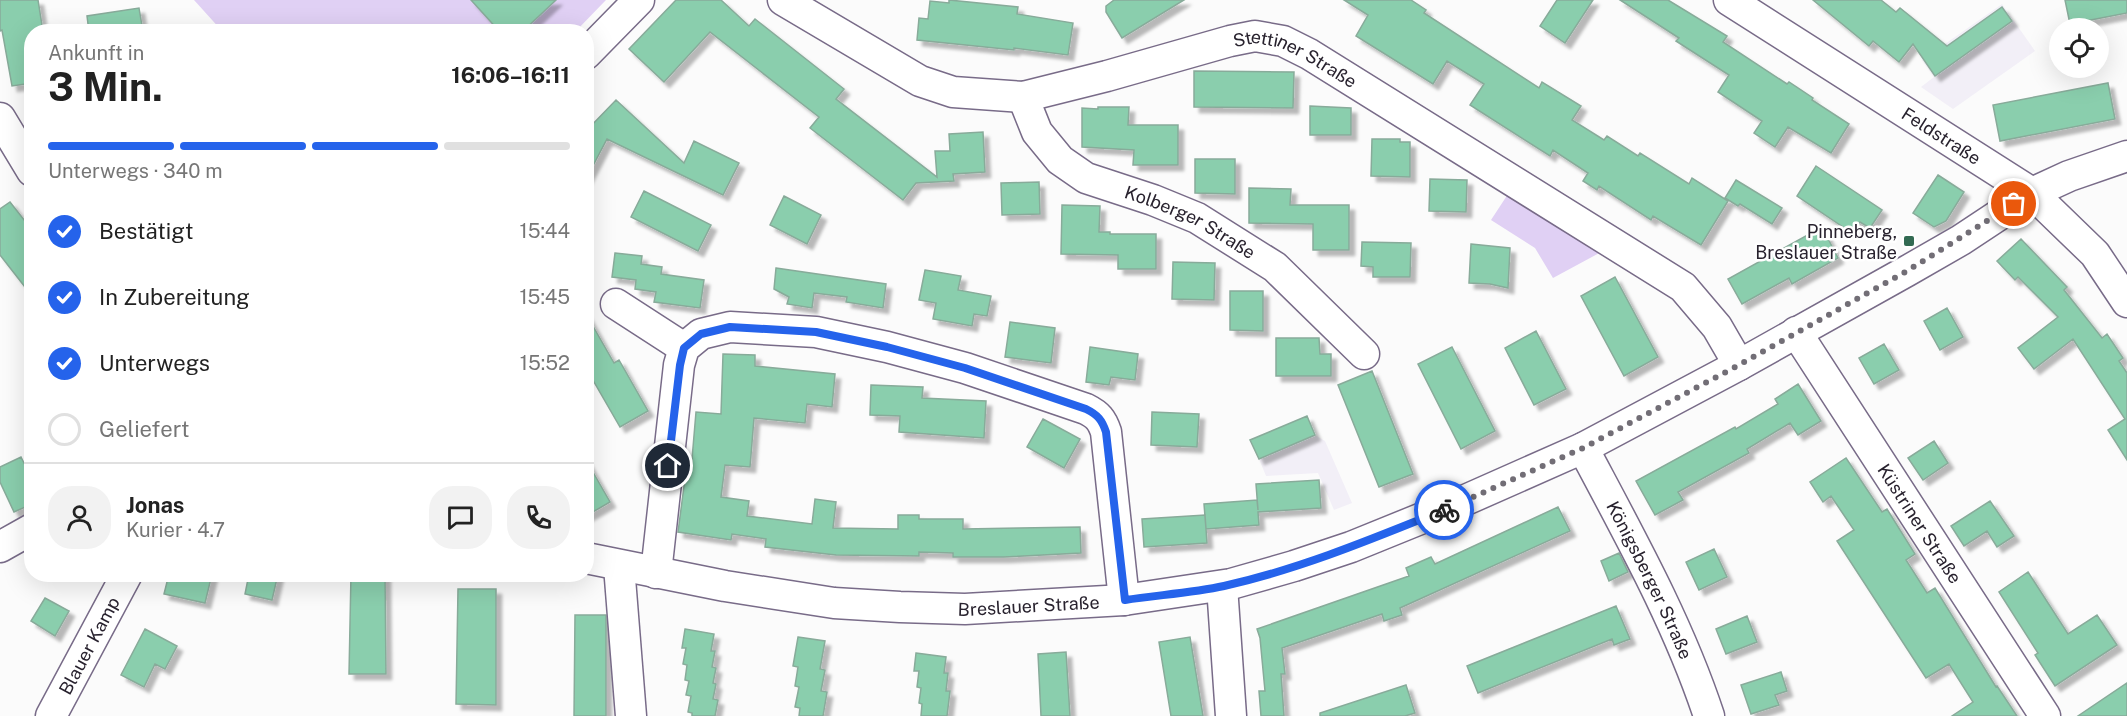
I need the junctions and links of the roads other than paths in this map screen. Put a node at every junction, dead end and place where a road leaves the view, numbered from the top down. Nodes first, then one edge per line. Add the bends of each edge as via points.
1 (639, 0) edge
2 (783, 0) edge
3 (1729, 0) edge
4 (594, 46) edge
5 (1023, 97) junction
6 (0, 118) edge
7 (2127, 156) edge
8 (24, 158) edge
9 (2032, 193) junction
10 (2127, 302) edge
11 (616, 304) dead end
12 (1796, 332) junction
13 (684, 348) junction
14 (1364, 354) dead end
15 (1739, 365) junction
16 (1583, 448) junction
17 (24, 534) edge
18 (0, 547) edge
19 (594, 560) edge
20 (619, 566) junction
21 (656, 573) junction
22 (123, 582) edge
23 (1222, 586) junction
24 (1125, 600) junction
25 (51, 716) edge
26 (631, 716) edge
27 (1231, 716) edge
28 (1710, 716) edge
29 (2045, 716) edge

1 - 4 street
2 - 5 street, Stettiner Straße via 920,81 953,92
3 - 9 street, Feldstraße
5 - 14 street, Kolberger Straße via 1037,132 1060,160 1086,178 1197,218 1275,267
5 - 15 street, Stettiner Straße via 1230,40 1255,36 1283,41 1683,287 1717,327
6 - 8 street
7 - 9 street, Breslauer Straße
9 - 10 street, Feldstraße via 2095,255
9 - 12 street, Breslauer Straße via 1961,240
11 - 13 street
12 - 15 street, Breslauer Straße
12 - 29 street, Küstriner Straße
13 - 21 street
13 - 24 street via 701,334 730,327 816,332 965,368 1096,414 1106,432
15 - 16 street, Breslauer Straße
16 - 23 street, Breslauer Straße via 1351,548
16 - 28 street, Königsberger Straße via 1648,571
17 - 18 street
19 - 20 street, Breslauer Straße
20 - 21 street, Breslauer Straße
20 - 26 street
21 - 24 street, Breslauer Straße via 834,603 900,607 965,609
22 - 25 street, Blauer Kamp
23 - 24 street, Breslauer Straße
23 - 27 street

